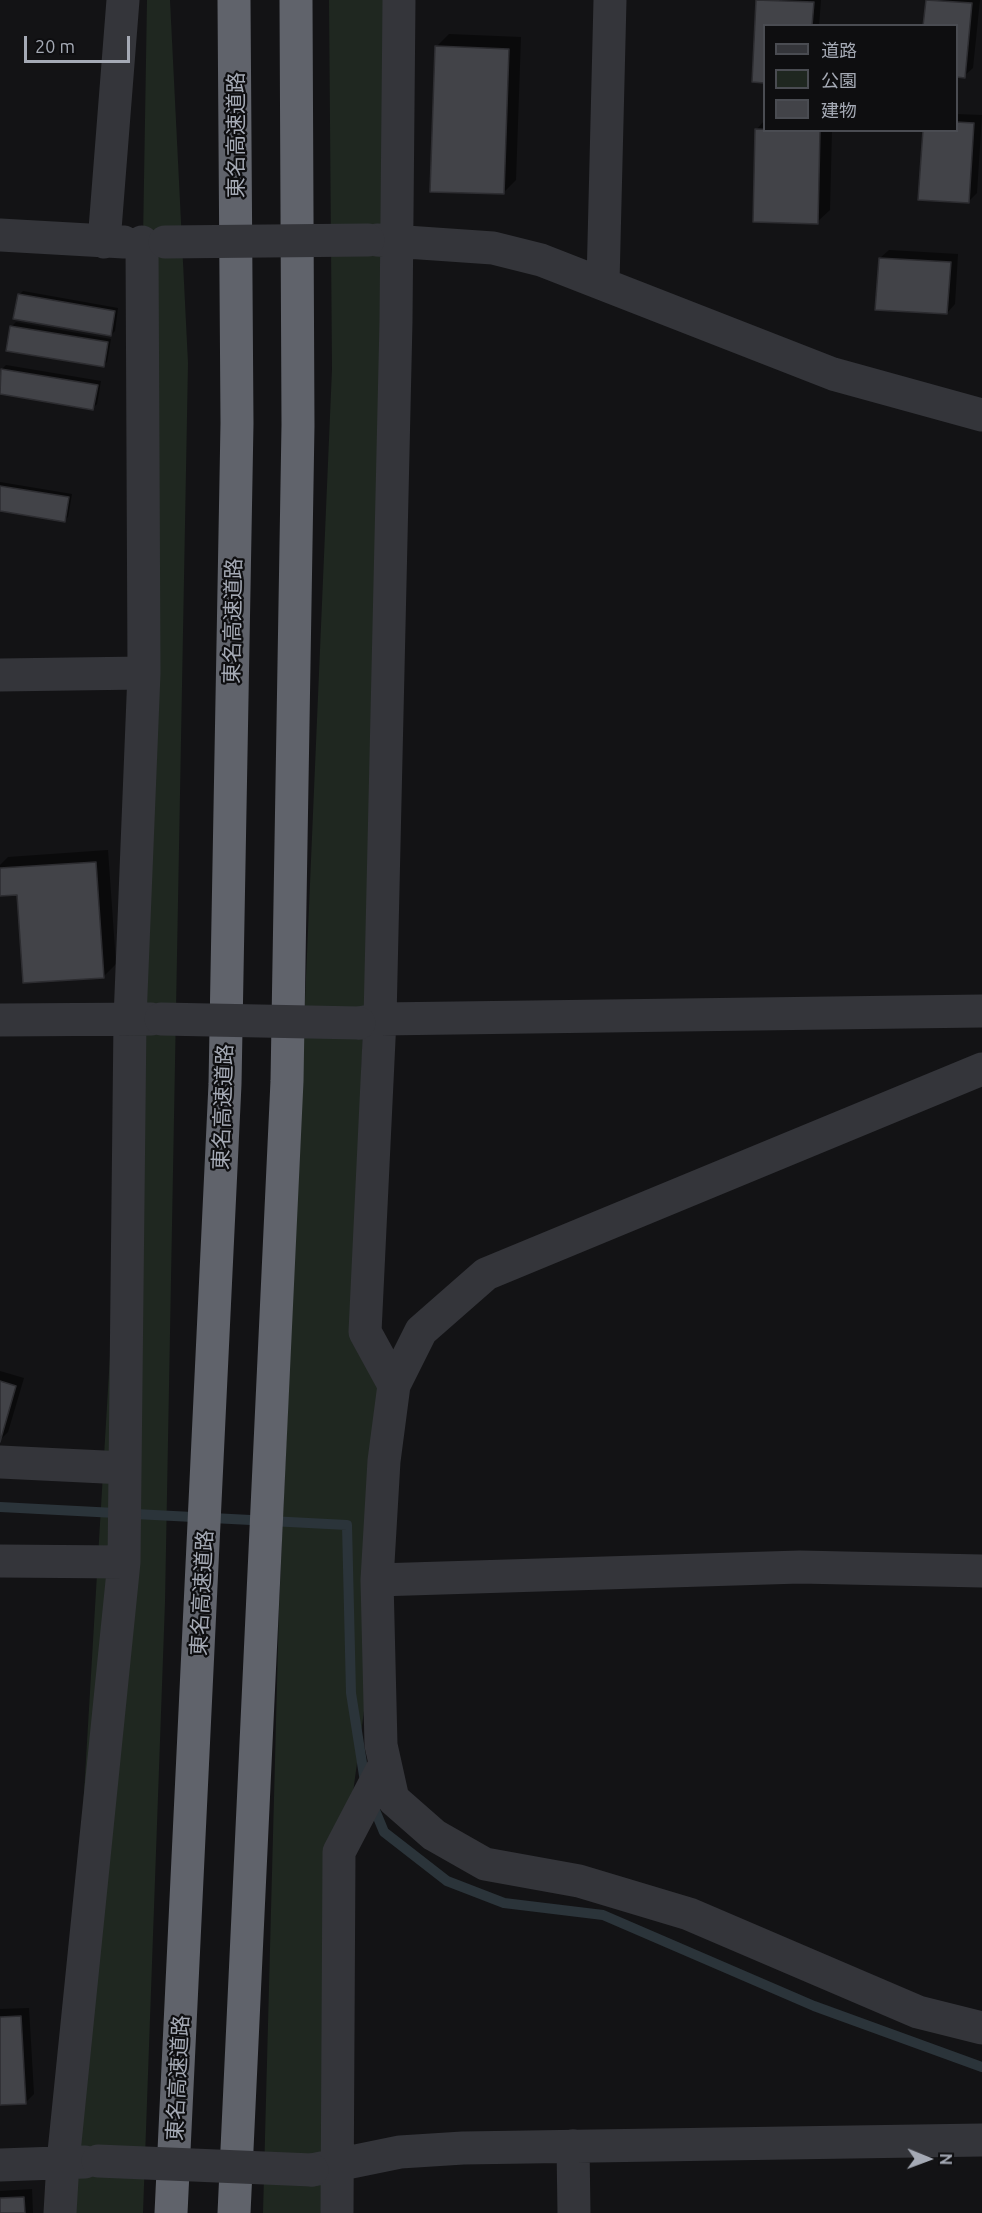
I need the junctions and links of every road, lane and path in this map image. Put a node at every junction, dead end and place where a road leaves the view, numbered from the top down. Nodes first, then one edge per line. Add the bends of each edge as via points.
1 (123, 0) edge
2 (228, 0) edge
3 (234, 0) edge
4 (298, 0) edge
5 (399, 0) edge
6 (610, 0) edge
7 (236, 63) junction
8 (0, 235) edge
9 (383, 241) junction
10 (104, 242) junction
11 (154, 242) junction
12 (603, 283) junction
13 (982, 415) edge
14 (144, 673) junction
15 (0, 675) edge
16 (982, 1011) edge
17 (146, 1019) junction
18 (0, 1020) edge
19 (369, 1021) junction
20 (982, 1069) edge
21 (394, 1385) junction
22 (0, 1462) edge
23 (125, 1468) junction
24 (0, 1561) edge
25 (124, 1562) junction
26 (982, 1571) edge
27 (377, 1580) junction
28 (385, 1764) junction
29 (982, 2028) edge
30 (982, 2140) edge
31 (573, 2146) junction
32 (63, 2162) junction
33 (0, 2165) edge
34 (325, 2168) junction
35 (60, 2213) edge
36 (171, 2213) edge
37 (234, 2213) edge
38 (337, 2213) edge
39 (574, 2213) edge

1 - 10 street
2 - 7 highway
3 - 7 highway, 東名高速道路
4 - 37 highway via 298,425 287,1081
5 - 9 street
6 - 12 street
7 - 36 highway, 東名高速道路 via 237,423 225,1084
8 - 10 street
9 - 11 street, bridge
9 - 12 street via 494,248
9 - 19 street
10 - 11 street
11 - 14 street
12 - 13 street via 833,374
14 - 15 street
14 - 17 street
16 - 19 street
17 - 18 street
17 - 19 street, bridge
17 - 23 street
19 - 21 street via 364,1332
20 - 21 street via 486,1274 421,1331
21 - 27 street via 384,1461
22 - 23 street
23 - 25 street
24 - 25 street
25 - 32 street
26 - 27 street via 801,1568
27 - 28 street via 381,1745
28 - 29 street via 393,1799 434,1836 485,1864 579,1881 689,1914 918,2012
28 - 34 street via 339,1852
30 - 31 street
31 - 34 street via 400,2152
31 - 39 street
32 - 33 street
32 - 34 street, bridge
32 - 35 street
34 - 38 street

